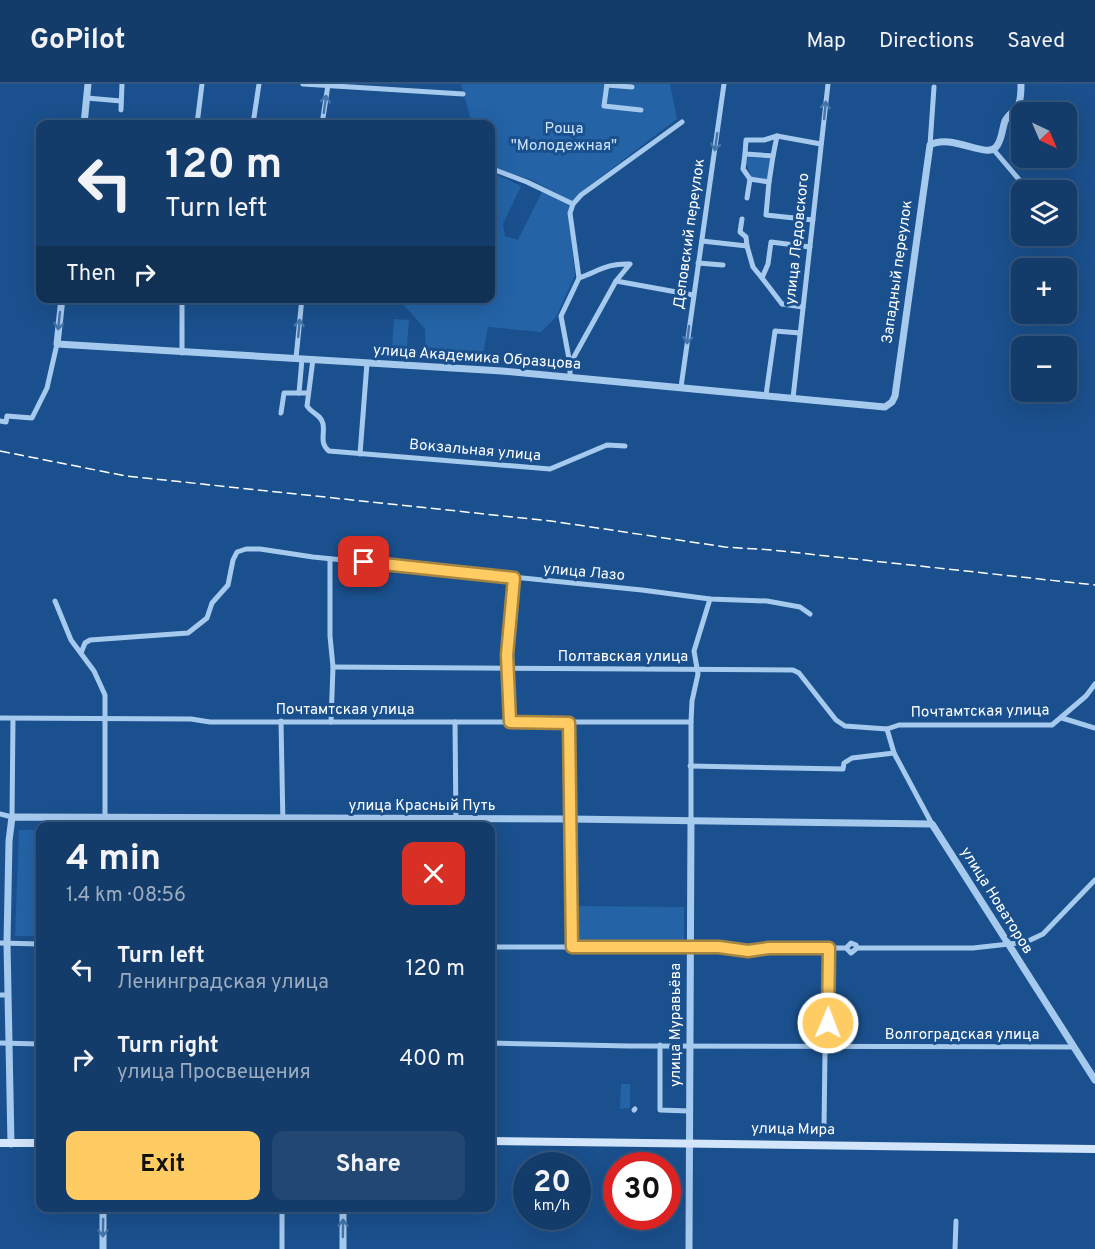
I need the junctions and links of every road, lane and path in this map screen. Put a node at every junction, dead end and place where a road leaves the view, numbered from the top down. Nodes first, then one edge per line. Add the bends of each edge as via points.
1 (88, 84) edge
2 (122, 84) edge
3 (202, 84) edge
4 (259, 84) edge
5 (303, 84) edge
6 (607, 84) edge
7 (724, 84) edge
8 (828, 84) edge
9 (1021, 84) edge
10 (328, 85) edge
11 (632, 87) dead end
12 (934, 87) dead end
13 (463, 94) dead end
14 (87, 98) junction
15 (121, 101) junction
16 (121, 110) dead end
17 (641, 110) dead end
18 (84, 120) edge
19 (198, 120) edge
20 (254, 120) edge
21 (323, 120) edge
22 (682, 122) dead end
23 (777, 136) junction
24 (821, 144) junction
25 (930, 145) junction
26 (993, 149) junction
27 (745, 153) junction
28 (773, 156) junction
29 (495, 170) edge
30 (750, 179) junction
31 (1019, 180) edge
32 (770, 182) junction
33 (747, 198) dead end
34 (573, 204) junction
35 (742, 219) dead end
36 (813, 220) junction
37 (702, 242) junction
38 (747, 246) junction
39 (810, 247) junction
40 (698, 263) junction
41 (723, 265) dead end
42 (579, 278) junction
43 (762, 278) junction
44 (616, 281) junction
45 (693, 295) junction
46 (61, 303) edge
47 (182, 303) edge
48 (302, 303) edge
49 (803, 307) junction
50 (800, 333) junction
51 (57, 344) junction
52 (182, 353) junction
53 (299, 358) junction
54 (313, 359) junction
55 (367, 363) junction
56 (570, 364) junction
57 (570, 378) junction
58 (681, 387) junction
59 (299, 393) junction
60 (308, 393) junction
61 (766, 395) junction
62 (793, 398) junction
63 (892, 402) joint
64 (281, 413) dead end
65 (0, 421) edge
66 (625, 446) dead end
67 (360, 454) junction
68 (330, 559) junction
69 (514, 578) junction
70 (710, 599) junction
71 (56, 601) dead end
72 (810, 614) dead end
73 (81, 653) junction
74 (333, 667) junction
75 (508, 669) junction
76 (697, 669) junction
77 (1095, 684) edge
78 (0, 718) edge
79 (1062, 718) junction
80 (13, 719) junction
81 (106, 720) junction
82 (281, 721) junction
83 (331, 722) junction
84 (455, 722) junction
85 (510, 722) junction
86 (691, 722) junction
87 (569, 723) junction
88 (1095, 728) edge
89 (887, 729) junction
90 (894, 753) junction
91 (690, 766) junction
92 (0, 814) edge
93 (12, 818) junction
94 (570, 819) junction
95 (691, 820) junction
96 (86, 822) edge
97 (105, 822) edge
98 (283, 822) edge
99 (456, 822) edge
100 (484, 822) edge
101 (932, 824) junction
102 (1095, 880) edge
103 (4, 943) edge
104 (36, 944) edge
105 (1007, 944) junction
106 (495, 947) edge
107 (572, 947) junction
108 (689, 948) junction
109 (829, 948) junction
110 (4, 995) edge
111 (4, 1043) edge
112 (495, 1043) edge
113 (36, 1044) edge
114 (689, 1045) junction
115 (660, 1046) junction
116 (826, 1046) junction
117 (1074, 1047) junction
118 (1095, 1080) edge
119 (689, 1111) junction
120 (824, 1128) dead end
121 (495, 1141) edge
122 (689, 1142) junction
123 (0, 1143) edge
124 (36, 1143) edge
125 (10, 1144) junction
126 (1095, 1149) edge
127 (103, 1212) edge
128 (282, 1212) edge
129 (344, 1212) edge
130 (956, 1221) dead end
131 (103, 1249) edge
132 (282, 1249) edge
133 (343, 1249) edge
134 (689, 1249) edge
135 (955, 1249) edge

1 - 14 street
2 - 15 street
3 - 19 street
4 - 20 street
5 - 10 street
6 - 11 street
6 - 17 street via 604,106
7 -> 37 street, Деповский переулок
24 -> 8 street, улица Ледовского
9 - 26 street via 1019,103 1006,118
10 - 13 street
21 -> 10 street
12 - 25 street
14 - 15 street
14 - 18 street
15 - 16 street
22 - 34 street
23 - 24 street
23 - 27 street via 746,140
23 - 28 street
24 - 36 street, улица Ледовского
25 - 26 street via 946,141 982,151
25 - 63 street, Западный переулок
26 - 31 street
27 - 28 street
27 - 30 street via 743,169
28 - 32 street
29 - 34 street
30 - 32 street
30 - 33 street
32 - 36 street via 766,215
34 - 42 street via 570,213
35 - 38 street via 740,232 746,237
36 - 39 street, улица Ледовского
37 - 38 street
37 - 40 street, Деповский переулок
38 - 43 street via 752,264
39 - 43 street via 771,242
39 - 49 street, улица Ледовского
40 - 41 street
40 - 45 street, Деповский переулок
42 - 44 street via 615,263 630,264
42 - 56 street via 561,316
43 - 49 street via 782,304
44 - 45 street
44 - 56 street
45 -> 58 street, Деповский переулок
46 -> 51 street
47 - 52 street
53 -> 48 street
49 - 50 street, улица Ледовского
50 - 61 street via 775,331
50 - 62 street, улица Ледовского
51 - 52 street, улица Академика Образцова
51 - 65 street via 46,388 32,418 7,416 6,422
52 - 53 street, улица Академика Образцова
53 - 54 street, улица Академика Образцова
53 - 59 street
54 - 55 street, улица Академика Образцова
54 - 60 street
55 - 57 street, улица Академика Образцова
55 - 67 street
56 - 57 street
57 - 58 street, улица Академика Образцова
58 - 61 street, улица Академика Образцова
59 - 60 street
59 - 64 street via 284,393
60 - 67 street, Вокзальная улица via 309,409 324,425 323,443 328,451
61 - 62 street, улица Академика Образцова
62 - 63 street, улица Академика Образцова via 885,407
66 - 67 street, Вокзальная улица via 607,445 550,469
68 - 69 street, улица Лазо
68 - 73 street, улица Лазо via 260,549 237,552 228,585 197,628 188,633 90,640
68 - 74 street
69 - 70 street, улица Лазо
69 - 75 street
70 - 72 street, улица Лазо via 800,606
70 - 76 street, улица Муравьёва via 694,646
71 - 73 street via 71,640
73 - 81 street via 103,687
74 - 75 street, Полтавская улица
74 - 83 street
75 - 76 street, Полтавская улица
75 - 85 street
76 - 86 street, улица Муравьёва
76 - 89 street, Полтавская улица via 795,671 844,726
77 - 79 street, Почтамтская улица
78 - 80 street, Почтамтская улица
79 - 88 street
79 - 89 street, Почтамтская улица via 1052,725 899,725
80 - 81 street, Почтамтская улица
80 - 93 street
81 - 82 street, Почтамтская улица
81 - 97 street
82 - 83 street, Почтамтская улица
82 - 98 street
83 - 84 street, Почтамтская улица
84 - 85 street, Почтамтская улица
84 - 99 street
85 - 87 street, Почтамтская улица
86 - 87 street, Почтамтская улица
86 - 91 street, улица Муравьёва
87 - 94 street
89 - 90 street, улица Новаторов
90 - 91 street via 852,758 844,763 843,770
90 - 101 street, улица Новаторов
91 - 95 street, улица Муравьёва
92 - 93 street, улица Красный Путь
93 - 96 street, улица Красный Путь
93 - 103 street
94 - 95 street, улица Красный Путь
94 - 100 street, улица Красный Путь
94 - 107 street
95 - 101 street, улица Красный Путь
95 - 108 street, улица Муравьёва
101 - 105 street, улица Новаторов
102 - 105 street via 1043,934 1026,942
103 - 104 street
103 - 110 street
105 - 109 street via 974,948 857,948 851,953 846,948
105 - 117 street, улица Новаторов
106 - 107 street
107 - 108 street
108 - 109 street
108 - 114 street, улица Муравьёва
109 - 116 street
110 - 111 street
111 - 113 street
111 - 125 street
112 - 115 street, Волгоградская улица
114 - 115 street, Волгоградская улица
114 - 116 street, Волгоградская улица
114 - 119 street, улица Муравьёва
115 - 119 street via 660,1110
116 - 117 street, Волгоградская улица
116 - 120 street
117 - 118 street, улица Новаторов
119 - 122 street, улица Муравьёва
121 - 122 main road, улица Мира
122 - 126 main road, улица Мира
122 - 134 street, улица Муравьёва
123 - 125 main road
124 - 125 main road
127 -> 131 street
128 - 132 street
133 -> 129 street
130 - 135 street

